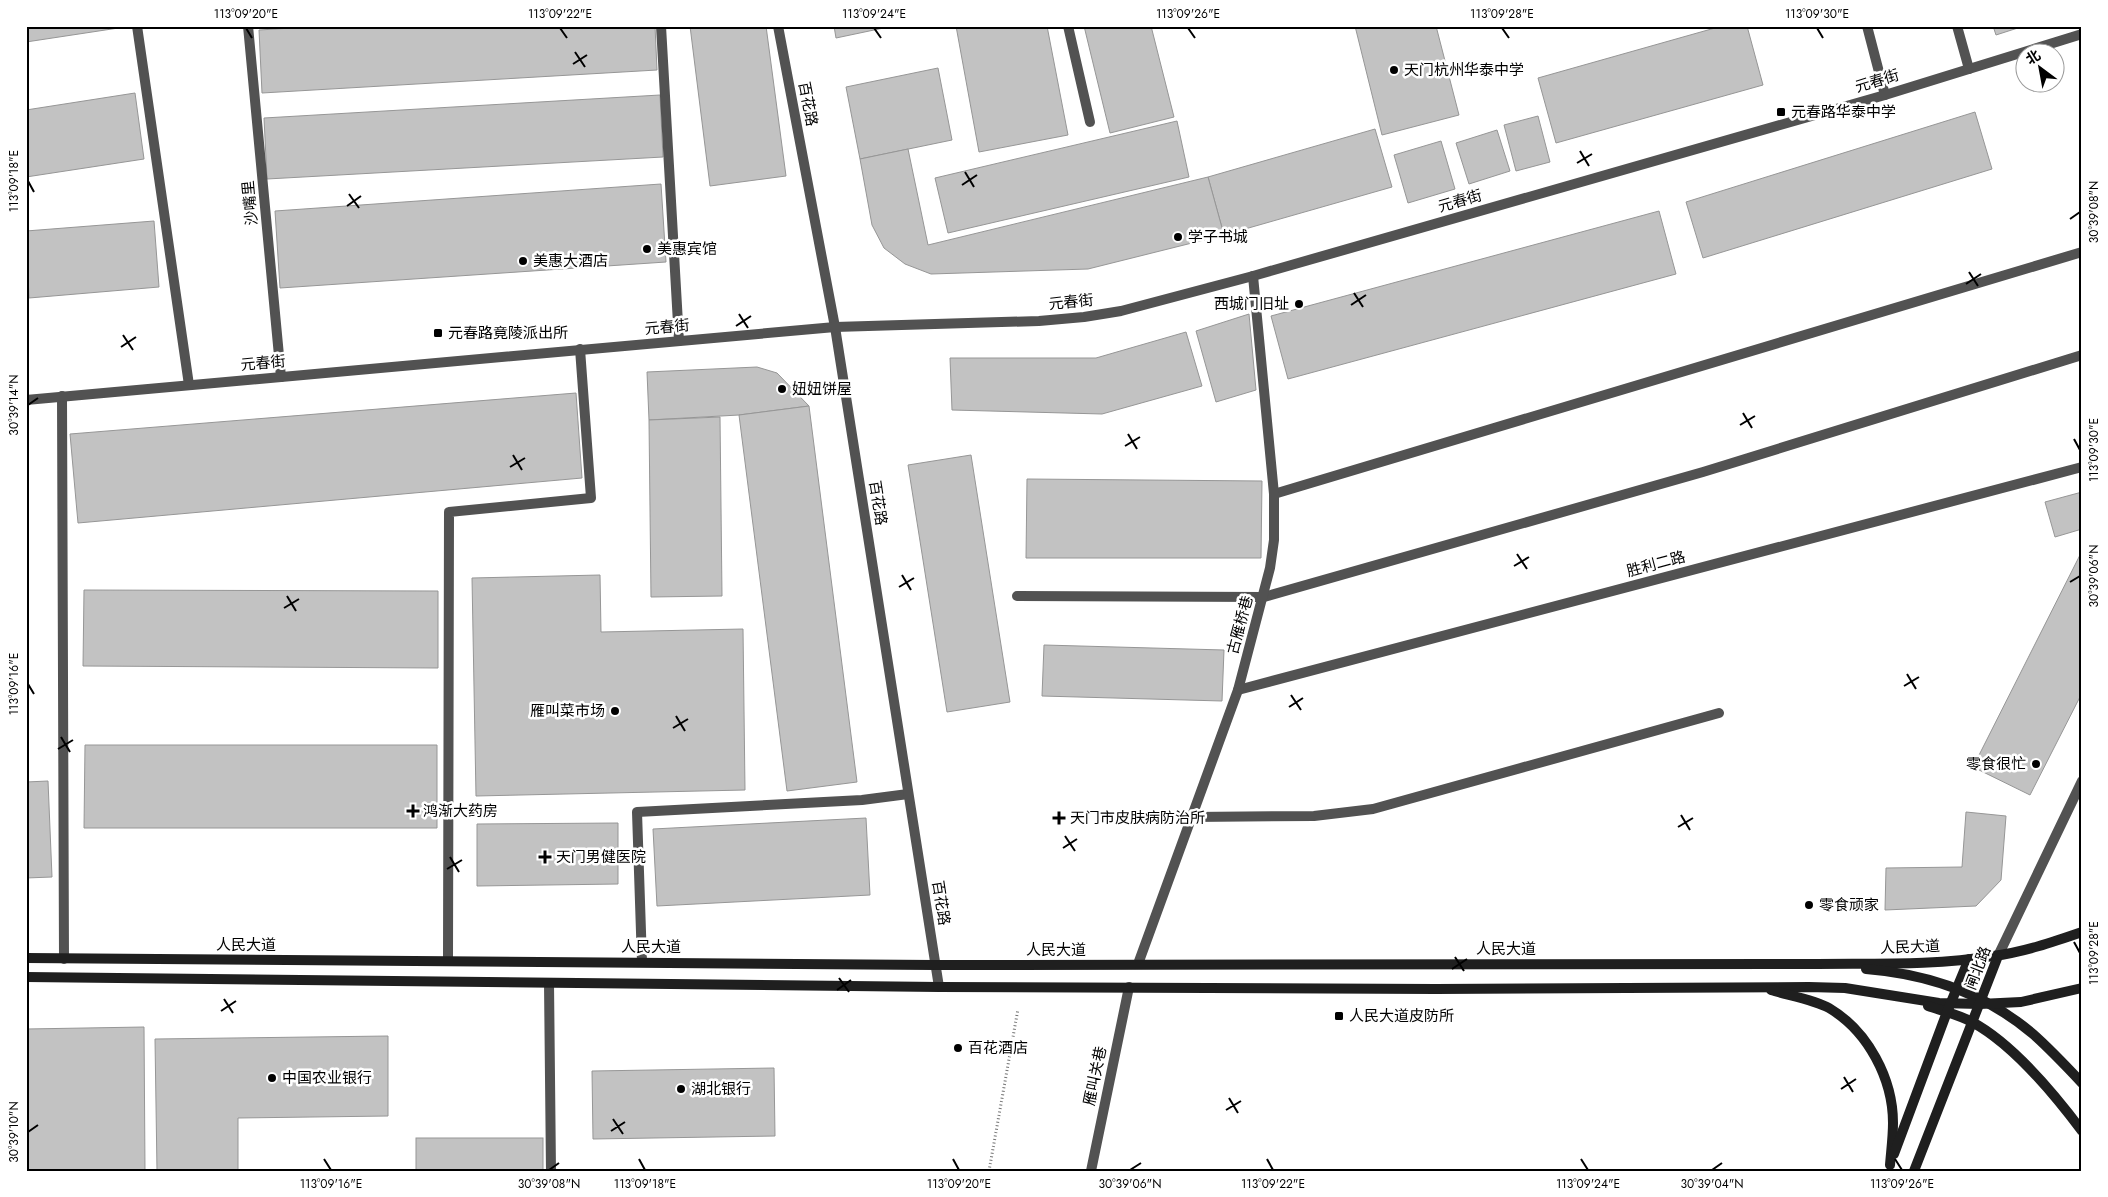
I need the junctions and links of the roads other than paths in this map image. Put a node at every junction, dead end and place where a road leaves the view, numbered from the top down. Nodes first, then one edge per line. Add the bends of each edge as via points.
1 (137, 26) edge
2 (248, 26) edge
3 (661, 26) edge
4 (778, 26) edge
5 (1068, 26) edge
6 (1868, 26) edge
7 (1957, 26) edge
8 (2082, 34) edge
9 (1969, 69) junction
10 (1885, 95) junction
11 (1090, 122) dead end
12 (2082, 252) edge
13 (1253, 276) junction
14 (836, 326) junction
15 (679, 341) junction
16 (580, 349) junction
17 (2082, 355) edge
18 (281, 377) junction
19 (189, 385) junction
20 (62, 396) junction
21 (26, 400) edge
22 (2082, 467) edge
23 (1274, 494) junction
24 (1018, 596) dead end
25 (1264, 597) junction
26 (1238, 690) junction
27 (1718, 713) dead end
28 (2082, 781) edge
29 (908, 794) junction
30 (1192, 817) junction
31 (2082, 932) edge
32 (1998, 956) junction
33 (26, 958) edge
34 (64, 958) junction
35 (1969, 959) junction
36 (448, 961) junction
37 (642, 962) junction
38 (1138, 964) junction
39 (1809, 964) junction
40 (935, 965) junction
41 (26, 977) edge
42 (549, 983) junction
43 (939, 986) junction
44 (1760, 986) junction
45 (1129, 987) junction
46 (1957, 988) junction
47 (2082, 988) edge
48 (1984, 1002) junction
49 (1949, 1008) junction
50 (1973, 1022) junction
51 (2082, 1083) edge
52 (2082, 1132) edge
53 (1889, 1168) edge
54 (551, 1171) edge
55 (1091, 1171) edge
56 (1914, 1171) edge

1 - 19 street
2 - 18 street, 沙嘴里
3 - 15 street
4 - 14 street, 百花路
5 - 11 street
6 - 10 street
7 - 9 street
8 - 9 street, 元春街
9 - 10 street, 元春街
10 - 13 street, 元春街
12 - 23 street
13 - 14 street, 元春街 via 1161,302 1084,317 976,324
13 - 23 street, 古雁桥巷
14 - 15 street, 元春街
14 - 29 street, 百花路
15 - 16 street, 元春街
16 - 18 street, 元春街
16 - 36 street via 591,498 449,512
17 - 25 street via 1703,472
18 - 19 street, 元春街
19 - 20 street, 元春街
20 - 21 street, 元春街
20 - 34 street
22 - 26 street, 胜利二路
23 - 25 street, 古雁桥巷 via 1274,540
24 - 25 street
25 - 26 street, 古雁桥巷
26 - 30 street, 古雁桥巷
27 - 30 street via 1373,809 1314,816
28 - 32 street, 闸北路
29 - 37 street via 862,800 637,812
29 - 40 street, 百花路
30 - 38 street, 古雁桥巷
31 - 32 main road, 人民大道
32 - 35 main road, 人民大道
32 - 48 main road, 闸北路
33 - 34 main road, 人民大道
34 - 36 main road, 人民大道
35 - 39 main road, 人民大道
35 - 46 main road, 闸北路
36 - 37 main road, 人民大道
37 - 40 main road, 人民大道
38 - 39 main road, 人民大道
38 - 40 main road, 人民大道
39 - 46 main road via 1916,976
40 - 43 street, 百花路
41 - 42 main road
42 - 43 main road
42 - 54 street
43 - 45 main road
44 - 45 main road
44 - 49 main road via 1845,988
44 - 53 main road via 1828,1007 1867,1042 1890,1093 1894,1123
45 - 55 street, 雁叫关巷
46 - 48 main road
46 - 49 main road, 闸北路
47 - 48 main road via 2020,1002
48 - 49 main road
48 - 50 main road, 闸北路
48 - 51 main road via 2032,1034
49 - 50 main road
49 - 53 main road, 闸北路
50 - 52 main road via 2025,1065
50 - 56 main road, 闸北路

